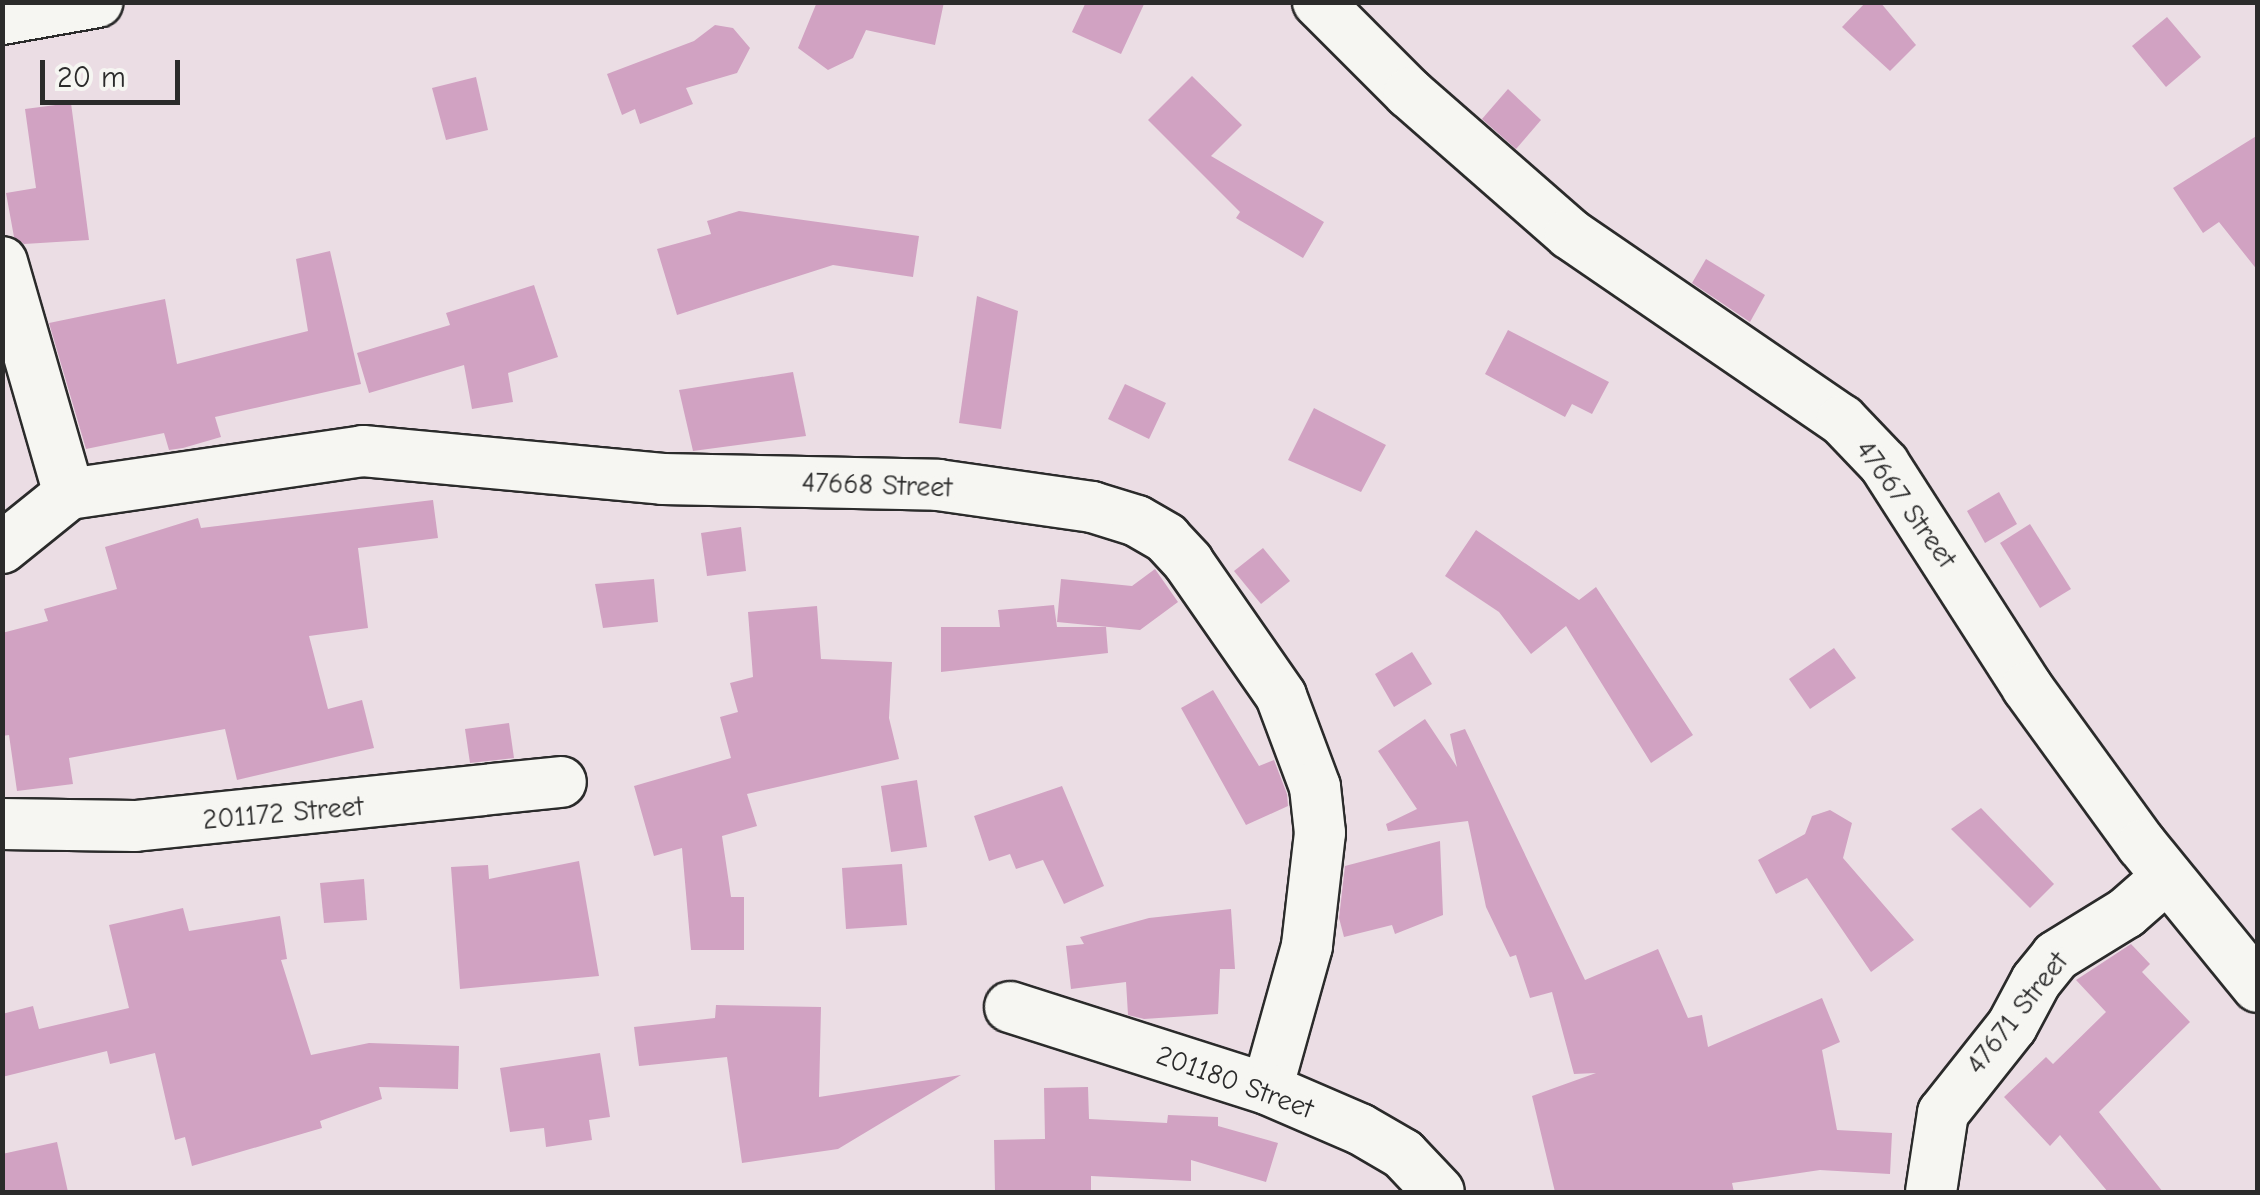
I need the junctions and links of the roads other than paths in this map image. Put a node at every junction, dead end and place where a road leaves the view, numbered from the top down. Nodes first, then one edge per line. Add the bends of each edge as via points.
1 (98, 2) edge
2 (1318, 2) edge
3 (2, 20) edge
4 (2, 262) edge
5 (68, 494) junction
6 (2, 548) edge
7 (562, 782) dead end
8 (2, 824) edge
9 (2167, 876) junction
10 (2258, 987) edge
11 (1010, 1007) dead end
12 (1267, 1089) junction
13 (1439, 1192) edge
14 (1932, 1192) edge

1 - 3 street
2 - 9 street, 47667 Street via 1570,234 1842,420 1884,464 2027,688
4 - 5 street
5 - 6 street
5 - 12 street, 47668 Street via 363,451 663,479 938,484 1092,507 1137,521 1188,562 1282,696 1315,787 1320,833 1307,946
7 - 8 street, 201172 Street via 136,826
9 - 10 street, 47667 Street
9 - 14 street, 47671 Street via 2126,912 2056,956 2036,981 2012,1026 1943,1112
11 - 12 street, 201180 Street
12 - 13 street, 201180 Street via 1403,1154

